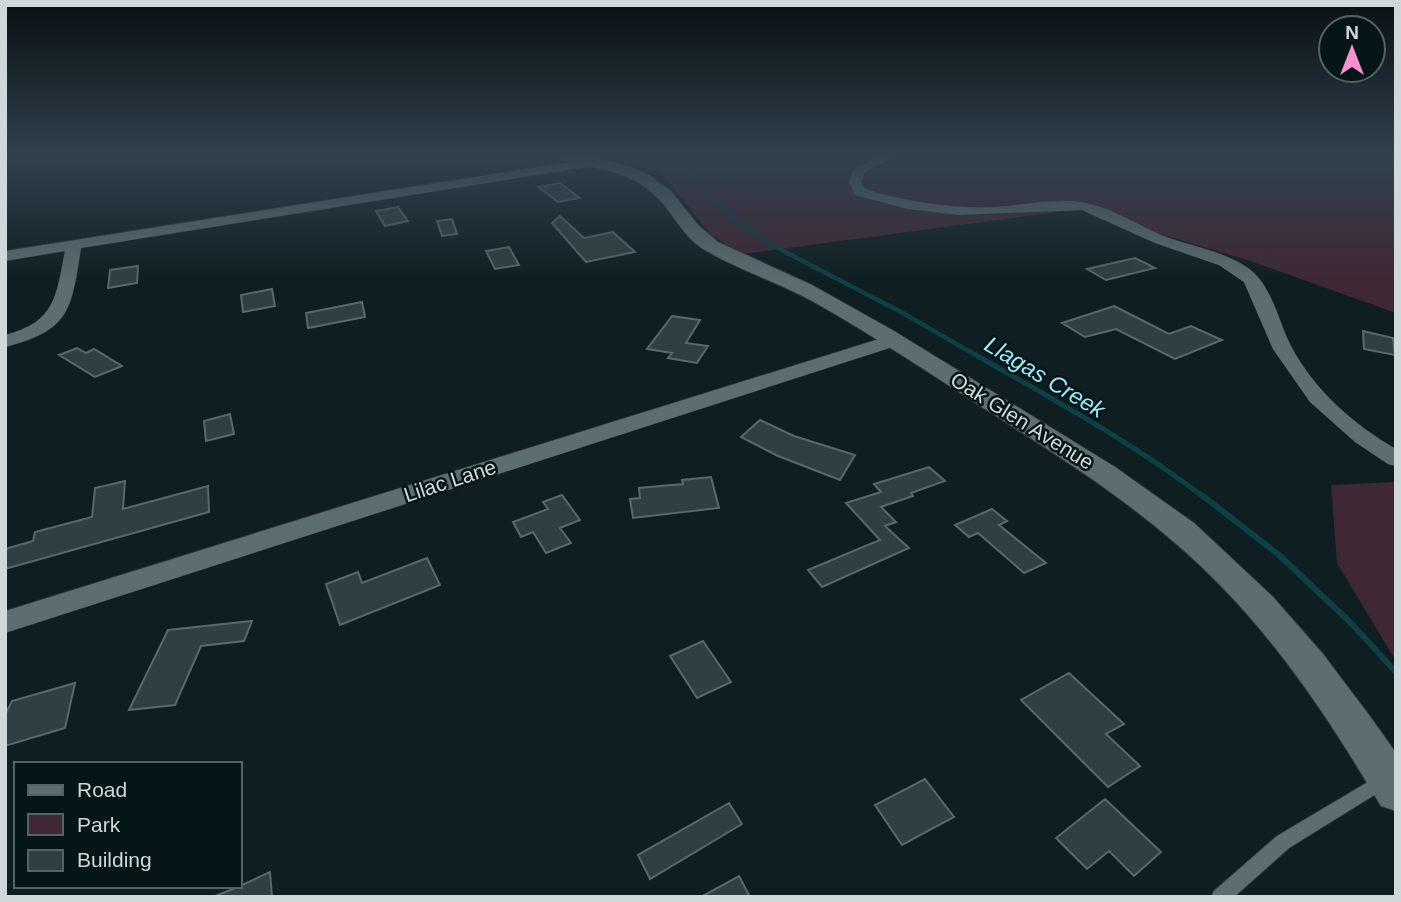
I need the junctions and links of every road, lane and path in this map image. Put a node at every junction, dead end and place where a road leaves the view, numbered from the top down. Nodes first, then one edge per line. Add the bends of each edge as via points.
1 (362, 199) edge
2 (669, 199) edge
3 (879, 199) edge
4 (74, 245) junction
5 (5, 256) edge
6 (895, 340) junction
7 (5, 341) edge
8 (1396, 459) edge
9 (5, 622) edge
10 (1392, 785) edge
11 (1220, 897) edge

1 - 4 street
2 - 6 street, Oak Glen Avenue via 697,237
3 - 8 street via 989,211 1072,205 1095,208 1246,274 1284,350 1320,400 1364,442
4 - 5 street
4 - 7 street via 62,305 49,326
6 - 9 street, Lilac Lane
6 - 10 street, Oak Glen Avenue via 1088,462 1207,552 1327,687
10 - 11 lane via 1283,842

